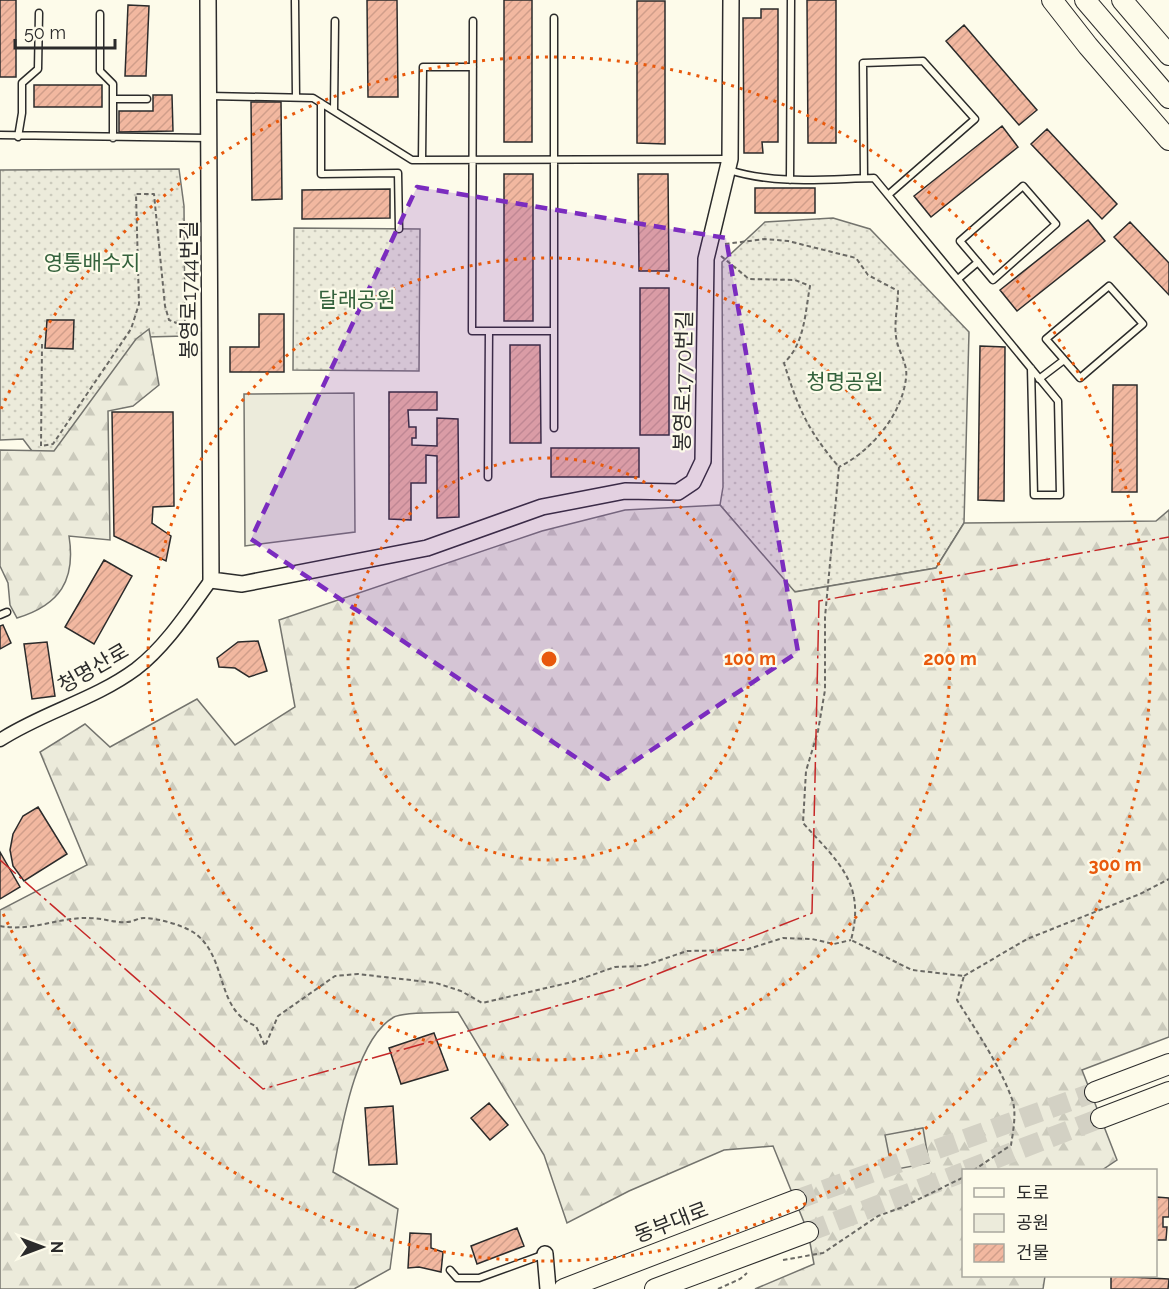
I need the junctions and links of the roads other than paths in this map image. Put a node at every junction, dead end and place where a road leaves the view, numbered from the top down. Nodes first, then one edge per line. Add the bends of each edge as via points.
1 (208, 0) edge
2 (731, 0) edge
3 (791, 0) edge
4 (1042, 0) edge
5 (1052, 0) edge
6 (1085, 0) edge
7 (1122, 0) edge
8 (295, 1) edge
9 (39, 13) dead end
10 (100, 14) dead end
11 (554, 18) dead end
12 (334, 21) dead end
13 (473, 21) dead end
14 (1088, 46) junction
15 (1169, 55) edge
16 (473, 68) junction
17 (209, 96) junction
18 (296, 97) junction
19 (1169, 98) edge
20 (113, 99) junction
21 (147, 99) dead end
22 (321, 102) junction
23 (334, 111) junction
24 (0, 135) edge
25 (18, 137) junction
26 (113, 138) junction
27 (209, 138) junction
28 (1169, 140) edge
29 (422, 160) junction
30 (473, 161) junction
31 (553, 161) junction
32 (729, 164) junction
33 (864, 178) junction
34 (790, 180) junction
35 (888, 195) junction
36 (399, 229) dead end
37 (978, 262) junction
38 (957, 279) junction
39 (489, 331) junction
40 (553, 331) junction
41 (1064, 360) junction
42 (1031, 368) junction
43 (1040, 379) junction
44 (554, 428) dead end
45 (488, 477) dead end
46 (211, 580) junction
47 (0, 740) edge
48 (1169, 1065) edge
49 (1095, 1092) tunnel mouth
50 (1169, 1092) edge
51 (1101, 1118) tunnel mouth
52 (796, 1200) tunnel mouth
53 (808, 1232) tunnel mouth
54 (545, 1254) joint
55 (450, 1270) dead end
56 (548, 1289) edge
57 (564, 1289) edge
58 (655, 1289) edge

1 - 17 street, 봉영로1744번길
2 - 32 street, 봉영로1770번길
3 - 34 lane
4 - 14 main road
5 - 14 main road
6 - 19 main road
7 - 15 main road
8 - 18 lane
9 - 25 lane via 38,69 22,83
10 - 20 lane via 99,71 113,84
11 - 31 lane
12 - 23 lane
13 - 16 lane
14 - 28 main road
16 - 29 lane via 423,67
16 - 30 lane
17 - 18 lane
17 - 27 street, 봉영로1744번길
18 - 22 lane
20 - 21 lane
20 - 26 lane
22 - 23 lane
22 - 36 lane via 321,174 398,173
23 - 29 lane via 412,160
24 - 25 lane
25 - 26 lane
26 - 27 lane
27 - 46 street, 봉영로1744번길
29 - 30 lane
30 - 31 lane
30 - 39 lane via 472,331
31 - 32 lane
31 - 40 lane
32 - 34 lane via 752,177
32 - 46 street, 봉영로1770번길 via 706,259 703,461 693,482 678,492 624,491 542,507 427,548 242,584
33 - 34 lane
33 - 35 lane via 874,178
33 - 35 lane via 863,63 923,61 975,119
35 - 38 lane
37 - 37 lane via 960,241 1023,186 1056,224 993,280
37 - 38 lane
38 - 42 lane
39 - 40 lane
39 - 45 lane
40 - 44 lane
41 - 41 lane via 1080,378 1143,324 1109,285 1046,339
41 - 43 lane
42 - 43 lane
42 - 43 lane via 1034,495 1060,495 1058,401
46 - 47 street, 청명산로 via 180,622 133,671
48 - 49 main road
50 - 51 main road
52 - 57 main road, 동부대로
53 - 58 main road
54 - 55 lane via 479,1278 457,1278
54 - 56 street

